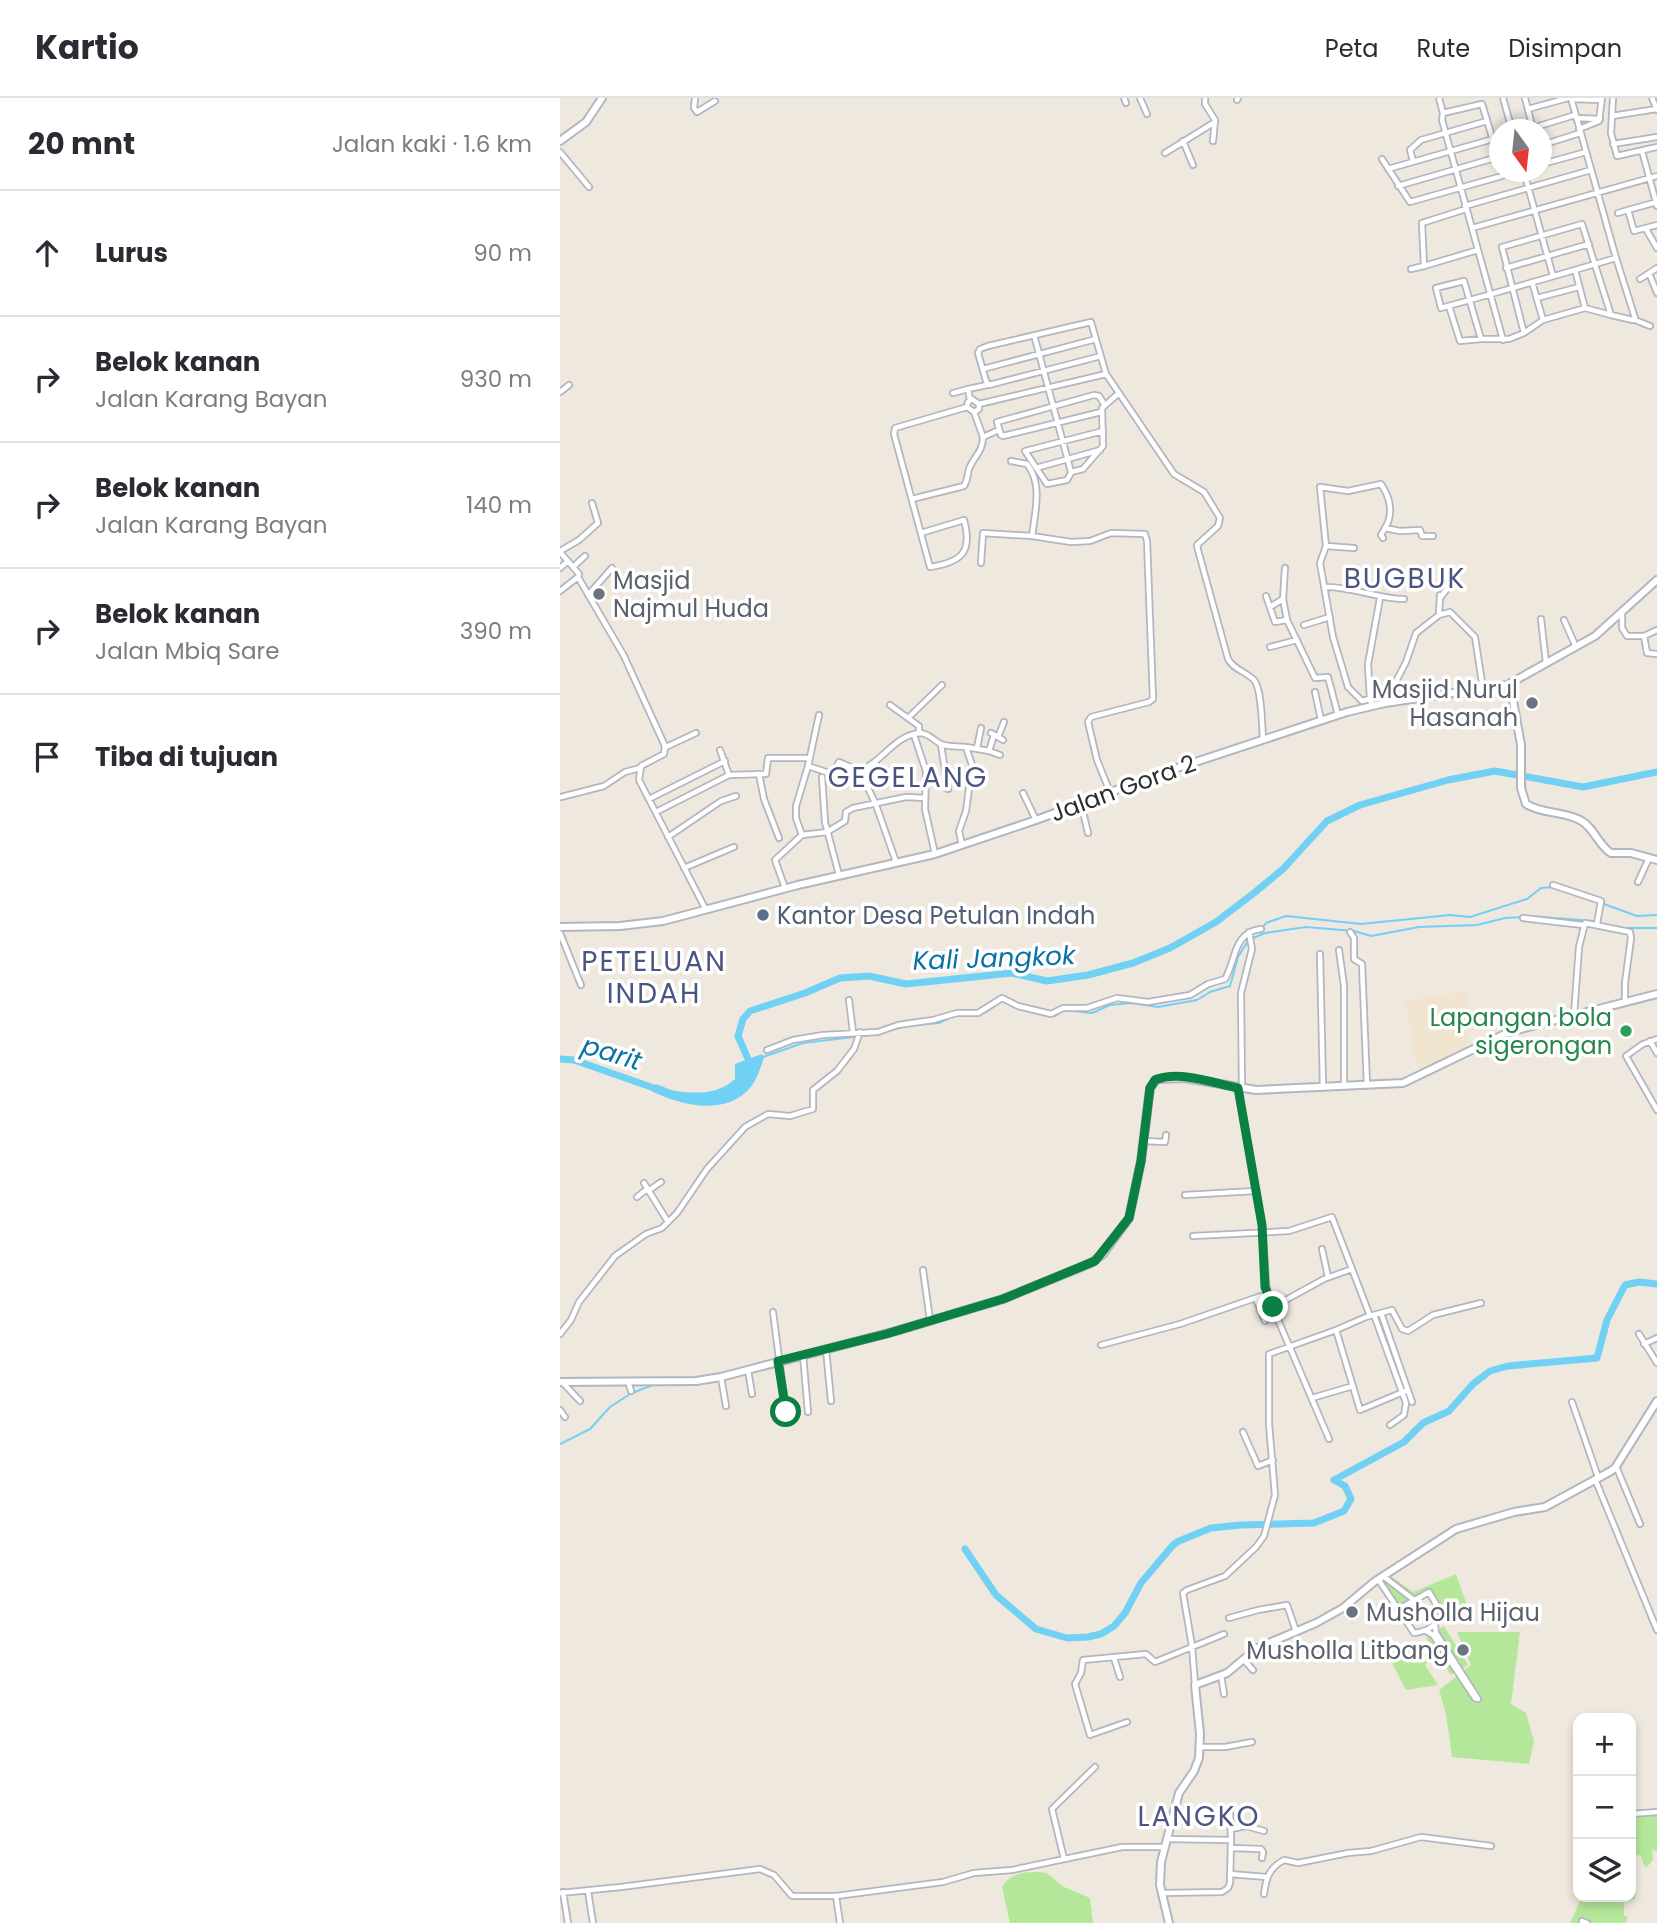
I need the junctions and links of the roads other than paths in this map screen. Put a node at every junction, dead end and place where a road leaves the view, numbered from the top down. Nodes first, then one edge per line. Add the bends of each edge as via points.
1 (602, 98) edge
2 (695, 98) edge
3 (1140, 98) edge
4 (1205, 98) edge
5 (1439, 98) edge
6 (1503, 98) edge
7 (1525, 98) edge
8 (1570, 98) edge
9 (1613, 98) edge
10 (1652, 98) edge
11 (1602, 99) edge
12 (715, 101) dead end
13 (1528, 109) junction
14 (1657, 110) edge
15 (1443, 113) junction
16 (1147, 114) dead end
17 (1612, 116) junction
18 (1576, 117) junction
19 (1509, 119) edge
20 (1530, 119) edge
21 (1600, 119) junction
22 (1488, 121) junction
23 (1215, 122) junction
24 (1552, 124) edge
25 (1489, 125) edge
26 (1580, 131) junction
27 (1445, 133) junction
28 (1657, 137) edge
29 (1489, 140) edge
30 (560, 141) edge
31 (1183, 141) junction
32 (1213, 141) dead end
33 (1552, 141) edge
34 (1613, 144) junction
35 (1657, 147) edge
36 (1450, 151) junction
37 (1642, 151) junction
38 (560, 152) edge
39 (1586, 152) junction
40 (1165, 153) dead end
41 (1382, 159) dead end
42 (1552, 161) edge
43 (1413, 162) junction
44 (1489, 162) edge
45 (1193, 165) dead end
46 (1388, 169) junction
47 (1455, 170) junction
48 (1591, 170) junction
49 (1657, 176) edge
50 (1649, 178) junction
51 (1489, 180) edge
52 (1527, 182) edge
53 (1398, 186) junction
54 (589, 187) dead end
55 (1460, 188) junction
56 (1529, 188) junction
57 (1597, 192) junction
58 (1657, 203) edge
59 (1466, 208) junction
60 (1535, 210) junction
61 (1628, 211) junction
62 (1618, 213) dead end
63 (1657, 225) edge
64 (1472, 228) junction
65 (1646, 229) junction
66 (1542, 234) junction
67 (1589, 244) junction
68 (1656, 244) edge
69 (1478, 250) junction
70 (1547, 256) junction
71 (1616, 258) junction
72 (1595, 264) junction
73 (1424, 265) junction
74 (1506, 268) junction
75 (1657, 268) edge
76 (1411, 269) dead end
77 (1575, 270) junction
78 (1648, 273) junction
79 (1553, 276) junction
80 (1640, 279) dead end
81 (1532, 282) junction
82 (1579, 287) junction
83 (1512, 288) junction
84 (1657, 293) edge
85 (1491, 294) junction
86 (1537, 298) junction
87 (1469, 300) junction
88 (1449, 306) junction
89 (1585, 308) junction
90 (1611, 314) junction
91 (1543, 320) junction
92 (1635, 320) junction
93 (1650, 326) dead end
94 (1524, 332) junction
95 (1034, 335) junction
96 (1096, 339) junction
97 (1481, 339) junction
98 (1503, 340) junction
99 (1040, 353) junction
100 (1101, 356) junction
101 (983, 369) junction
102 (1045, 370) junction
103 (1106, 374) junction
104 (987, 384) junction
105 (569, 385) dead end
106 (1050, 388) junction
107 (968, 389) junction
108 (560, 392) edge
109 (953, 393) dead end
110 (1119, 393) junction
111 (971, 400) junction
112 (979, 404) junction
113 (1104, 404) junction
114 (1054, 405) junction
115 (967, 407) junction
116 (974, 412) junction
117 (1101, 412) junction
118 (1059, 422) junction
119 (999, 430) junction
120 (1103, 431) junction
121 (982, 437) junction
122 (1063, 441) junction
123 (1101, 450) junction
124 (1067, 460) junction
125 (1011, 461) dead end
126 (1036, 468) junction
127 (1071, 472) junction
128 (912, 499) junction
129 (592, 503) dead end
130 (1385, 528) junction
131 (922, 533) junction
132 (1032, 536) junction
133 (1433, 536) dead end
134 (1383, 538) dead end
135 (1326, 546) junction
136 (1354, 548) dead end
137 (560, 552) edge
138 (585, 556) dead end
139 (568, 561) junction
140 (981, 563) dead end
141 (573, 567) junction
142 (560, 568) edge
143 (612, 568) dead end
144 (1285, 568) dead end
145 (1454, 573) dead end
146 (578, 577) junction
147 (1657, 580) edge
148 (1325, 587) junction
149 (560, 591) edge
150 (588, 595) junction
151 (1266, 596) dead end
152 (1380, 598) junction
153 (1283, 599) junction
154 (1404, 599) dead end
155 (1270, 607) junction
156 (1622, 613) junction
157 (1439, 615) junction
158 (1330, 617) junction
159 (1541, 619) dead end
160 (1287, 620) junction
161 (1564, 620) dead end
162 (1304, 625) dead end
163 (1655, 631) edge
164 (1644, 636) junction
165 (1657, 638) edge
166 (1297, 640) junction
167 (1270, 647) dead end
168 (1576, 647) junction
169 (1657, 654) edge
170 (1546, 664) junction
171 (1510, 684) junction
172 (942, 685) dead end
173 (1483, 689) junction
174 (1315, 692) dead end
175 (1391, 698) junction
176 (1371, 702) junction
177 (890, 705) dead end
178 (819, 715) dead end
179 (1338, 715) junction
180 (908, 718) junction
181 (1321, 720) junction
182 (1004, 722) dead end
183 (981, 728) dead end
184 (696, 733) dead end
185 (917, 734) junction
186 (1263, 740) junction
187 (941, 745) junction
188 (666, 747) junction
189 (966, 747) junction
190 (977, 748) junction
191 (720, 750) dead end
192 (989, 751) junction
193 (1000, 755) dead end
194 (809, 758) junction
195 (725, 761) junction
196 (875, 762) junction
197 (808, 766) junction
198 (640, 768) junction
199 (860, 771) junction
200 (880, 773) dead end
201 (759, 774) junction
202 (832, 774) junction
203 (729, 775) junction
204 (822, 777) dead end
205 (841, 785) dead end
206 (948, 789) dead end
207 (1110, 792) junction
208 (1023, 793) dead end
209 (736, 796) dead end
210 (561, 797) edge
211 (925, 798) junction
212 (649, 799) junction
213 (1081, 803) junction
214 (876, 805) junction
215 (656, 812) junction
216 (1035, 820) junction
217 (827, 832) junction
218 (1088, 833) dead end
219 (802, 835) junction
220 (668, 837) junction
221 (779, 838) dead end
222 (962, 846) junction
223 (734, 847) dead end
224 (934, 853) junction
225 (1649, 858) junction
226 (1657, 860) edge
227 (896, 862) junction
228 (684, 868) junction
229 (839, 875) junction
230 (1638, 882) dead end
231 (1553, 885) dead end
232 (785, 888) junction
233 (706, 910) junction
234 (1523, 918) dead end
235 (1597, 922) junction
236 (1583, 925) junction
237 (560, 927) edge
238 (1261, 929) dead end
239 (1350, 932) dead end
240 (560, 933) edge
241 (1249, 933) junction
242 (1339, 950) dead end
243 (1320, 954) dead end
244 (581, 985) dead end
245 (1657, 994) edge
246 (849, 1000) dead end
247 (1625, 1001) junction
248 (1574, 1015) junction
249 (853, 1032) junction
250 (859, 1034) junction
251 (1657, 1040) edge
252 (1650, 1041) junction
253 (767, 1050) dead end
254 (1657, 1053) edge
255 (1367, 1085) junction
256 (1344, 1086) junction
257 (1323, 1087) junction
258 (1240, 1089) junction
259 (1657, 1110) edge
260 (1166, 1135) dead end
261 (1144, 1141) junction
262 (661, 1182) dead end
263 (646, 1188) junction
264 (1255, 1191) junction
265 (1185, 1195) dead end
266 (636, 1197) dead end
267 (668, 1222) junction
268 (1262, 1233) junction
269 (1193, 1236) dead end
270 (1322, 1249) dead end
271 (1352, 1269) junction
272 (923, 1270) dead end
273 (1328, 1277) junction
274 (1267, 1294) junction
275 (1256, 1299) junction
276 (1481, 1303) dead end
277 (1273, 1307) junction
278 (773, 1312) dead end
279 (1381, 1313) junction
280 (1372, 1315) junction
281 (930, 1320) junction
282 (1265, 1321) dead end
283 (1336, 1330) junction
284 (560, 1334) edge
285 (1639, 1335) dead end
286 (1657, 1338) edge
287 (1644, 1344) junction
288 (1101, 1345) dead end
289 (1288, 1346) junction
290 (826, 1349) junction
291 (803, 1355) junction
292 (778, 1361) junction
293 (1657, 1363) edge
294 (748, 1369) junction
295 (721, 1377) junction
296 (628, 1380) junction
297 (561, 1382) edge
298 (1353, 1386) junction
299 (1405, 1390) junction
300 (631, 1391) dead end
301 (752, 1394) dead end
302 (1312, 1398) junction
303 (580, 1401) dead end
304 (831, 1401) dead end
305 (1657, 1401) edge
306 (1412, 1402) dead end
307 (1572, 1402) dead end
308 (726, 1406) dead end
309 (560, 1410) edge
310 (786, 1412) dead end
311 (808, 1412) dead end
312 (565, 1417) dead end
313 (1390, 1425) dead end
314 (1243, 1432) dead end
315 (1329, 1438) dead end
316 (1273, 1460) junction
317 (1616, 1466) junction
318 (1597, 1478) junction
319 (1640, 1524) dead end
320 (1381, 1577) junction
321 (1414, 1600) junction
322 (1399, 1609) junction
323 (1229, 1618) dead end
324 (1435, 1626) junction
325 (1657, 1630) edge
326 (1426, 1631) junction
327 (1296, 1632) junction
328 (1224, 1634) dead end
329 (1434, 1634) junction
330 (1192, 1646) junction
331 (1114, 1658) junction
332 (1244, 1660) junction
333 (1253, 1670) dead end
334 (1460, 1672) junction
335 (1221, 1675) junction
336 (1120, 1677) dead end
337 (1195, 1685) junction
338 (1224, 1695) dead end
339 (1126, 1722) dead end
340 (1252, 1742) dead end
341 (1200, 1747) junction
342 (1095, 1767) dead end
343 (1230, 1811) dead end
344 (1657, 1812) edge
345 (1636, 1814) edge
346 (1231, 1829) junction
347 (1264, 1831) dead end
348 (1166, 1839) junction
349 (1231, 1840) junction
350 (1491, 1846) dead end
351 (1163, 1847) junction
352 (1231, 1848) junction
353 (1262, 1858) dead end
354 (1064, 1859) junction
355 (1230, 1874) junction
356 (1266, 1877) junction
357 (588, 1891) junction
358 (562, 1892) edge
359 (1162, 1893) junction
360 (1264, 1894) dead end
361 (836, 1896) junction
362 (568, 1923) edge
363 (593, 1923) edge
364 (840, 1923) edge
365 (1169, 1923) edge

1 - 30 street via 586,122
2 - 12 street via 697,112
3 - 16 street
4 - 23 street
5 - 15 street
6 - 19 street
7 - 13 street
8 - 11 street
8 - 13 street
8 - 18 street
9 - 17 street
10 - 14 street
11 - 21 street
13 - 20 street
14 - 17 street
15 - 22 street via 1482,104
15 - 27 street
17 - 34 street
18 - 21 street
18 - 24 street
18 - 26 street
21 - 26 street
22 - 25 street
22 - 27 street
23 - 31 street
23 - 32 street
26 - 33 street
26 - 39 street
27 - 36 street
27 - 43 street via 1419,141 1410,150
28 - 34 street
29 - 36 street
31 - 40 street
31 - 45 street
34 - 37 street via 1618,157
35 - 37 street
36 - 43 street
36 - 47 street
37 - 50 street
38 - 54 street
39 - 42 street
39 - 48 street
41 - 46 street
43 - 46 street
44 - 47 street
46 - 53 street
47 - 53 street
47 - 55 street
48 - 56 street
48 - 57 street
49 - 50 street
50 - 57 street
50 - 58 street
51 - 55 street
52 - 56 street
53 - 55 street via 1410,202
55 - 59 street
56 - 59 street
56 - 60 street
57 - 60 street
57 - 71 street
58 - 61 street
59 - 64 street
59 - 73 street via 1422,223
60 - 64 street
60 - 66 street
61 - 62 street
61 - 65 street via 1634,231
63 - 65 street
64 - 69 street
65 - 68 street
66 - 67 street via 1580,223
66 - 70 street
66 - 74 street via 1502,246
67 - 70 street
67 - 72 street
69 - 73 street
69 - 85 street
70 - 74 street
70 - 79 street
71 - 72 street
71 - 92 street
72 - 77 street
72 - 90 street
73 - 76 street
74 - 83 street
75 - 78 street
77 - 79 street
77 - 82 street
78 - 80 street
78 - 84 street
79 - 81 street
81 - 83 street
81 - 86 street
82 - 86 street
82 - 89 street
83 - 85 street
83 - 94 street
85 - 87 street
85 - 98 street
86 - 91 street
87 - 88 street
87 - 88 street via 1463,280 1436,288 1440,307
87 - 97 street
88 - 97 street via 1460,341
89 - 90 street
89 - 91 street
90 - 92 street
91 - 94 street
92 - 93 street
94 - 98 street
95 - 96 street via 1089,322
95 - 99 street
95 - 101 street via 980,349
96 - 99 street
96 - 100 street
97 - 98 street
99 - 101 street
99 - 102 street
100 - 102 street
100 - 103 street
101 - 104 street
102 - 104 street
102 - 106 street
103 - 106 street
103 - 110 street
104 - 107 street
105 - 108 street
106 - 112 street
106 - 114 street
107 - 109 street
107 - 111 street
110 - 113 street
110 - 186 street via 1174,474 1204,492 1220,518 1218,526 1197,545 1228,659 1257,684
111 - 112 street
111 - 115 street
112 - 116 street
113 - 114 street via 1094,395
113 - 117 street
114 - 118 street
114 - 119 street via 997,420
115 - 116 street
115 - 128 street via 895,428
116 - 121 street
117 - 118 street
117 - 120 street
118 - 119 street via 1007,436
118 - 122 street
119 - 121 street
120 - 122 street
120 - 123 street
121 - 128 street via 980,453 964,486
122 - 124 street
122 - 126 street via 1025,451
123 - 124 street
123 - 127 street via 1083,469
124 - 126 street
124 - 127 street
125 - 132 street via 1027,464 1036,481
126 - 127 street via 1047,484 1069,479
128 - 131 street
129 - 137 street via 598,523
130 - 133 street via 1420,530 1422,536
130 - 134 street
130 - 135 street via 1390,509 1382,485 1348,491 1321,486
131 - 131 street via 930,567 958,559 969,536 964,520
132 - 140 street via 983,533
132 - 207 street via 1071,542 1111,533 1141,533 1147,538 1153,699 1091,717 1088,722
135 - 136 street
135 - 148 street via 1320,563
137 - 139 street
138 - 141 street
139 - 141 street
139 - 142 street
141 - 146 street
143 - 150 street
144 - 153 street
145 - 157 street via 1441,595
146 - 149 street
146 - 150 street
147 - 156 street, Jalan Gora 2
148 - 152 street
148 - 158 street
150 - 188 street via 624,656
151 - 155 street
152 - 154 street
152 - 176 street via 1368,660
153 - 155 street
153 - 160 street
155 - 160 street via 1275,622
156 - 164 street via 1626,635
156 - 168 street, Jalan Gora 2
157 - 173 street via 1451,613 1475,637
157 - 175 street via 1415,634
158 - 162 street
158 - 176 street via 1348,687 1359,700
159 - 170 street
160 - 166 street
161 - 168 street
163 - 164 street
163 - 165 street
164 - 169 street via 1647,653
166 - 167 street
166 - 179 street via 1315,679 1328,677
168 - 170 street, Jalan Gora 2
170 - 171 street, Jalan Gora 2
171 - 173 street, Jalan Gora 2
171 - 225 street via 1521,745 1521,795 1528,806 1581,820 1611,853
172 - 180 street
173 - 175 street, Jalan Gora 2
174 - 181 street
175 - 176 street, Jalan Gora 2
176 - 179 street, Jalan Gora 2
177 - 180 street
178 - 194 street
179 - 181 street, Jalan Gora 2
180 - 185 street via 919,726
181 - 186 street, Jalan Gora 2
182 - 192 street
183 - 190 street
184 - 188 street
185 - 187 street via 928,735
185 - 196 street via 901,739
185 - 211 street via 926,771
186 - 207 street, Jalan Gora 2
187 - 189 street
187 - 206 street
188 - 198 street via 664,754
189 - 190 street
189 - 222 street via 972,765 959,831
190 - 192 street
191 - 195 street
192 - 193 street
194 - 197 street
194 - 201 street via 768,758 767,773
195 - 203 street
195 - 212 street
196 - 199 street
196 - 200 street
197 - 202 street
197 - 219 street via 795,811
198 - 210 street via 604,786
198 - 212 street via 639,780
199 - 202 street via 838,762
199 - 214 street
201 - 203 street
201 - 221 street
202 - 205 street
203 - 215 street
204 - 217 street
207 - 213 street, Jalan Gora 2
208 - 216 street
209 - 220 street via 715,804
211 - 214 street via 906,797
211 - 224 street
212 - 215 street
213 - 216 street, Jalan Gora 2
213 - 218 street
214 - 217 street via 849,810 845,821
214 - 227 street
215 - 220 street
216 - 222 street, Jalan Gora 2
217 - 219 street
217 - 229 street
219 - 232 street via 775,860
220 - 228 street
222 - 224 street, Jalan Gora 2
223 - 228 street
224 - 227 street, Jalan Gora 2
225 - 226 street
225 - 230 street
227 - 229 street, Jalan Gora 2
228 - 233 street
229 - 232 street, Jalan Gora 2
231 - 235 street via 1602,903
232 - 233 street, Jalan Gora 2
233 - 237 street, Jalan Gora 2 via 625,926
234 - 236 street
235 - 236 street
235 - 247 street via 1630,932
236 - 248 street
238 - 241 street
239 - 255 street via 1354,959 1362,964
240 - 244 street
241 - 250 street via 1236,948 1225,979 1191,995 1148,1002 1112,999 1051,1014 1002,998 980,1013 960,1012
241 - 258 street via 1252,949 1241,993
242 - 256 street via 1344,986
243 - 257 street
245 - 247 street
246 - 249 street
247 - 248 street
248 - 255 street via 1502,1034 1408,1082
249 - 250 street
249 - 253 street via 793,1040
250 - 267 street via 854,1049 834,1074 813,1090 813,1109 790,1116 765,1115 746,1127 718,1155
251 - 252 street
252 - 254 street
252 - 259 street via 1626,1056
255 - 256 street
256 - 257 street
257 - 258 street
258 - 261 street via 1185,1078 1155,1080 1150,1088
258 - 264 street
260 - 261 street via 1165,1142
261 - 281 street via 1129,1218 1097,1259 1011,1297
262 - 263 street
263 - 266 street
263 - 267 street
264 - 265 street
264 - 268 street
267 - 284 street via 615,1256
268 - 269 street
268 - 271 street via 1301,1228 1332,1217
268 - 274 street
270 - 273 street
271 - 273 street
271 - 280 street
272 - 281 street
273 - 277 street
274 - 275 street
274 - 277 street
275 - 282 street
275 - 288 street
276 - 279 street via 1433,1315 1408,1331 1402,1329 1393,1311
277 - 289 street
278 - 292 street
279 - 280 street
279 - 299 street
280 - 283 street
280 - 299 street
281 - 290 street
283 - 289 street
283 - 298 street
285 - 287 street
286 - 287 street
287 - 293 street
289 - 302 street
289 - 316 street via 1268,1357
290 - 291 street
290 - 304 street
291 - 292 street
291 - 311 street
292 - 294 street
292 - 310 street
294 - 295 street
294 - 301 street
295 - 296 street
295 - 308 street
296 - 297 street
296 - 300 street
297 - 303 street
298 - 299 street via 1361,1411
298 - 302 street
299 - 306 street
299 - 313 street via 1405,1415
302 - 315 street
305 - 317 street
307 - 318 street
309 - 312 street
314 - 316 street via 1258,1466
316 - 330 street via 1275,1495 1261,1540 1222,1579 1183,1593
317 - 318 street
317 - 319 street
318 - 320 street via 1545,1507 1456,1529
318 - 325 street
320 - 321 street
320 - 322 street
320 - 327 street via 1343,1608
321 - 322 street
321 - 324 street via 1430,1593 1442,1614
322 - 326 street via 1415,1633
323 - 327 street via 1287,1605
324 - 326 street
324 - 329 street
326 - 329 street
327 - 332 street via 1258,1648
328 - 330 street
329 - 334 street
330 - 331 street via 1155,1662 1146,1654
330 - 337 street
331 - 336 street
331 - 339 street via 1083,1660 1075,1689 1090,1735
332 - 333 street
332 - 335 street
334 - 334 street via 1475,1698 1478,1699
335 - 337 street
335 - 338 street
337 - 341 street
340 - 341 street
341 - 348 street via 1194,1771 1179,1793
342 - 354 street via 1052,1808
343 - 346 street
344 - 345 street
346 - 347 street via 1245,1826
346 - 349 street
348 - 349 street
348 - 351 street
349 - 352 street
350 - 356 street via 1421,1837 1371,1852 1298,1863 1284,1860
351 - 354 street via 1122,1846
351 - 359 street
352 - 353 street via 1261,1849
352 - 355 street
354 - 361 street
355 - 356 street
355 - 359 street via 1229,1886 1222,1892
356 - 360 street
357 - 358 street
357 - 361 street via 760,1869 774,1875 792,1896
357 - 363 street
358 - 362 street
359 - 365 street
361 - 364 street

